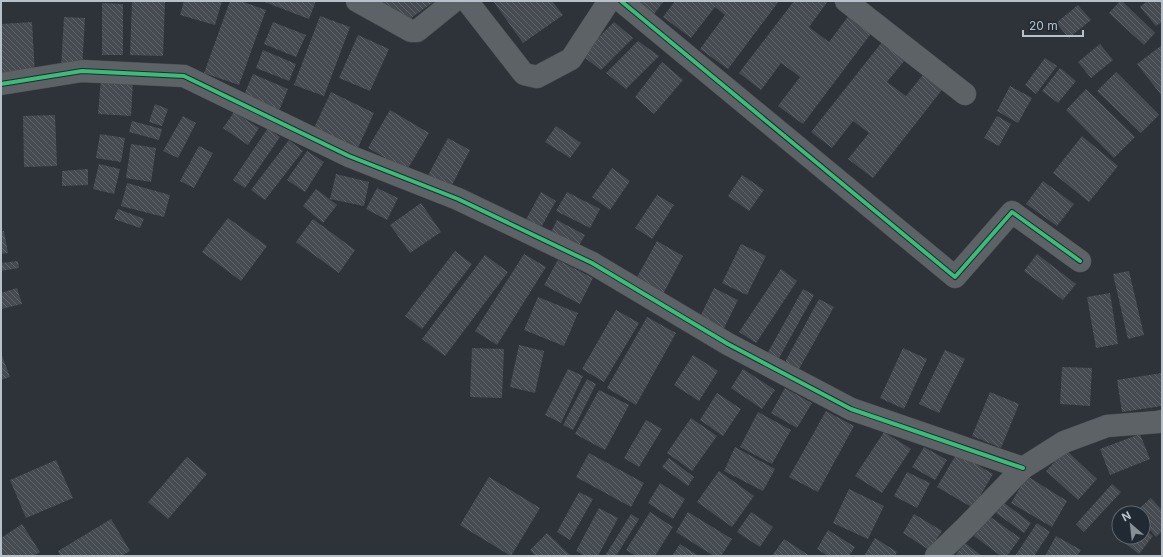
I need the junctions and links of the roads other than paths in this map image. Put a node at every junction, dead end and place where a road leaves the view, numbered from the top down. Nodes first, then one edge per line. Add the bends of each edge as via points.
1 (357, 1) edge
2 (454, 1) edge
3 (467, 1) edge
4 (610, 1) edge
5 (621, 1) edge
6 (846, 1) edge
7 (1, 84) edge
8 (965, 94) dead end
9 (1080, 261) dead end
10 (1162, 421) edge
11 (1023, 468) junction
12 (936, 556) edge

1 - 2 street via 417,31
3 - 4 street via 524,74 537,77 570,59
5 - 9 street via 955,277 1012,212
6 - 8 street
7 - 11 street via 82,72 184,76 349,156 458,199 592,263 728,344 851,409
10 - 11 street via 1107,426 1064,442
11 - 12 street

